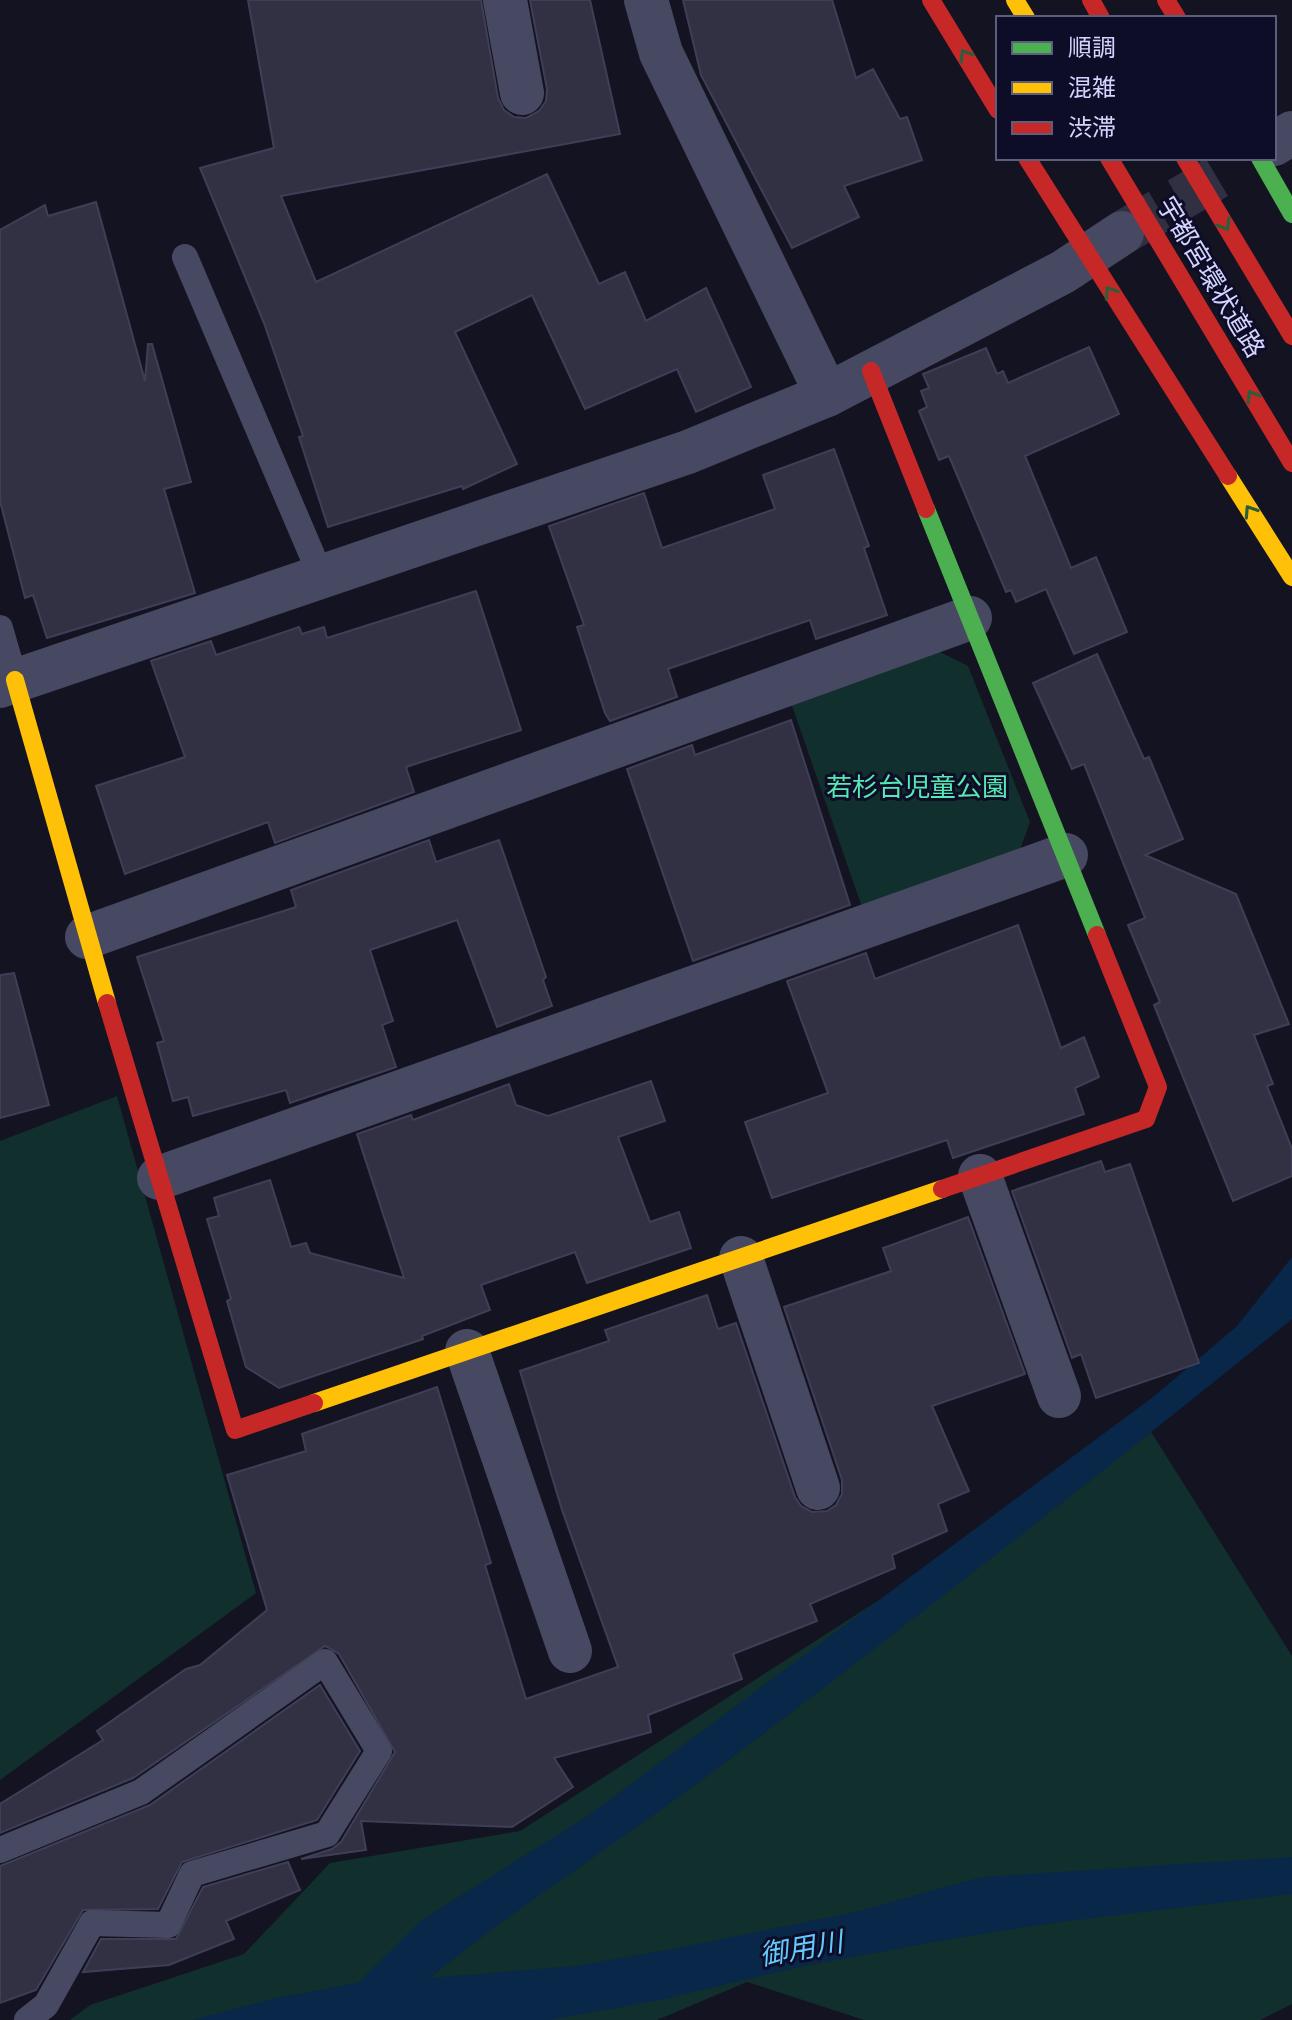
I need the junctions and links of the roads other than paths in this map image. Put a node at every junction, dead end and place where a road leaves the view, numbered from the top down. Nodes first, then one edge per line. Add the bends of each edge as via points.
1 (505, 0) edge
2 (646, 0) edge
3 (931, 0) edge
4 (522, 93) dead end
5 (996, 107) edge
6 (1028, 160) edge
7 (1110, 160) edge
8 (1186, 160) edge
9 (1248, 161) edge
10 (1292, 214) edge
11 (1122, 233) tunnel mouth
12 (1087, 256) junction
13 (185, 257) dead end
14 (1292, 336) edge
15 (871, 371) junction
16 (827, 395) junction
17 (1292, 463) edge
18 (321, 576) junction
19 (1292, 577) edge
20 (970, 618) junction
21 (0, 628) edge
22 (7, 683) edge
23 (1066, 855) junction
24 (87, 937) junction
25 (980, 1176) junction
26 (159, 1178) junction
27 (741, 1258) junction
28 (467, 1351) junction
29 (1059, 1396) dead end
30 (818, 1488) dead end
31 (570, 1651) dead end
32 (0, 1850) edge
33 (27, 2020) edge

1 - 4 street
2 - 16 street via 661,53
5 -> 3 main road
6 - 12 main road
17 -> 7 main road, 宇都宮環状道路
8 -> 14 main road, 宇都宮環状道路
9 - 10 main road
11 - 12 street
12 - 15 street
19 -> 12 main road
13 - 18 lane
15 - 16 street
15 - 20 main road
16 - 18 street via 688,452
18 - 22 street
20 - 23 main road
20 - 24 street
21 - 22 lane
22 - 24 main road
23 - 25 main road via 1158,1087 1146,1119
23 - 26 street
24 - 26 main road
25 - 27 main road
25 - 29 street
26 - 28 main road via 235,1430
27 - 28 main road
27 - 30 street
28 - 31 street
32 - 33 lane via 141,1792 325,1662 379,1751 327,1834 192,1874 168,1925 92,1923 46,2005

